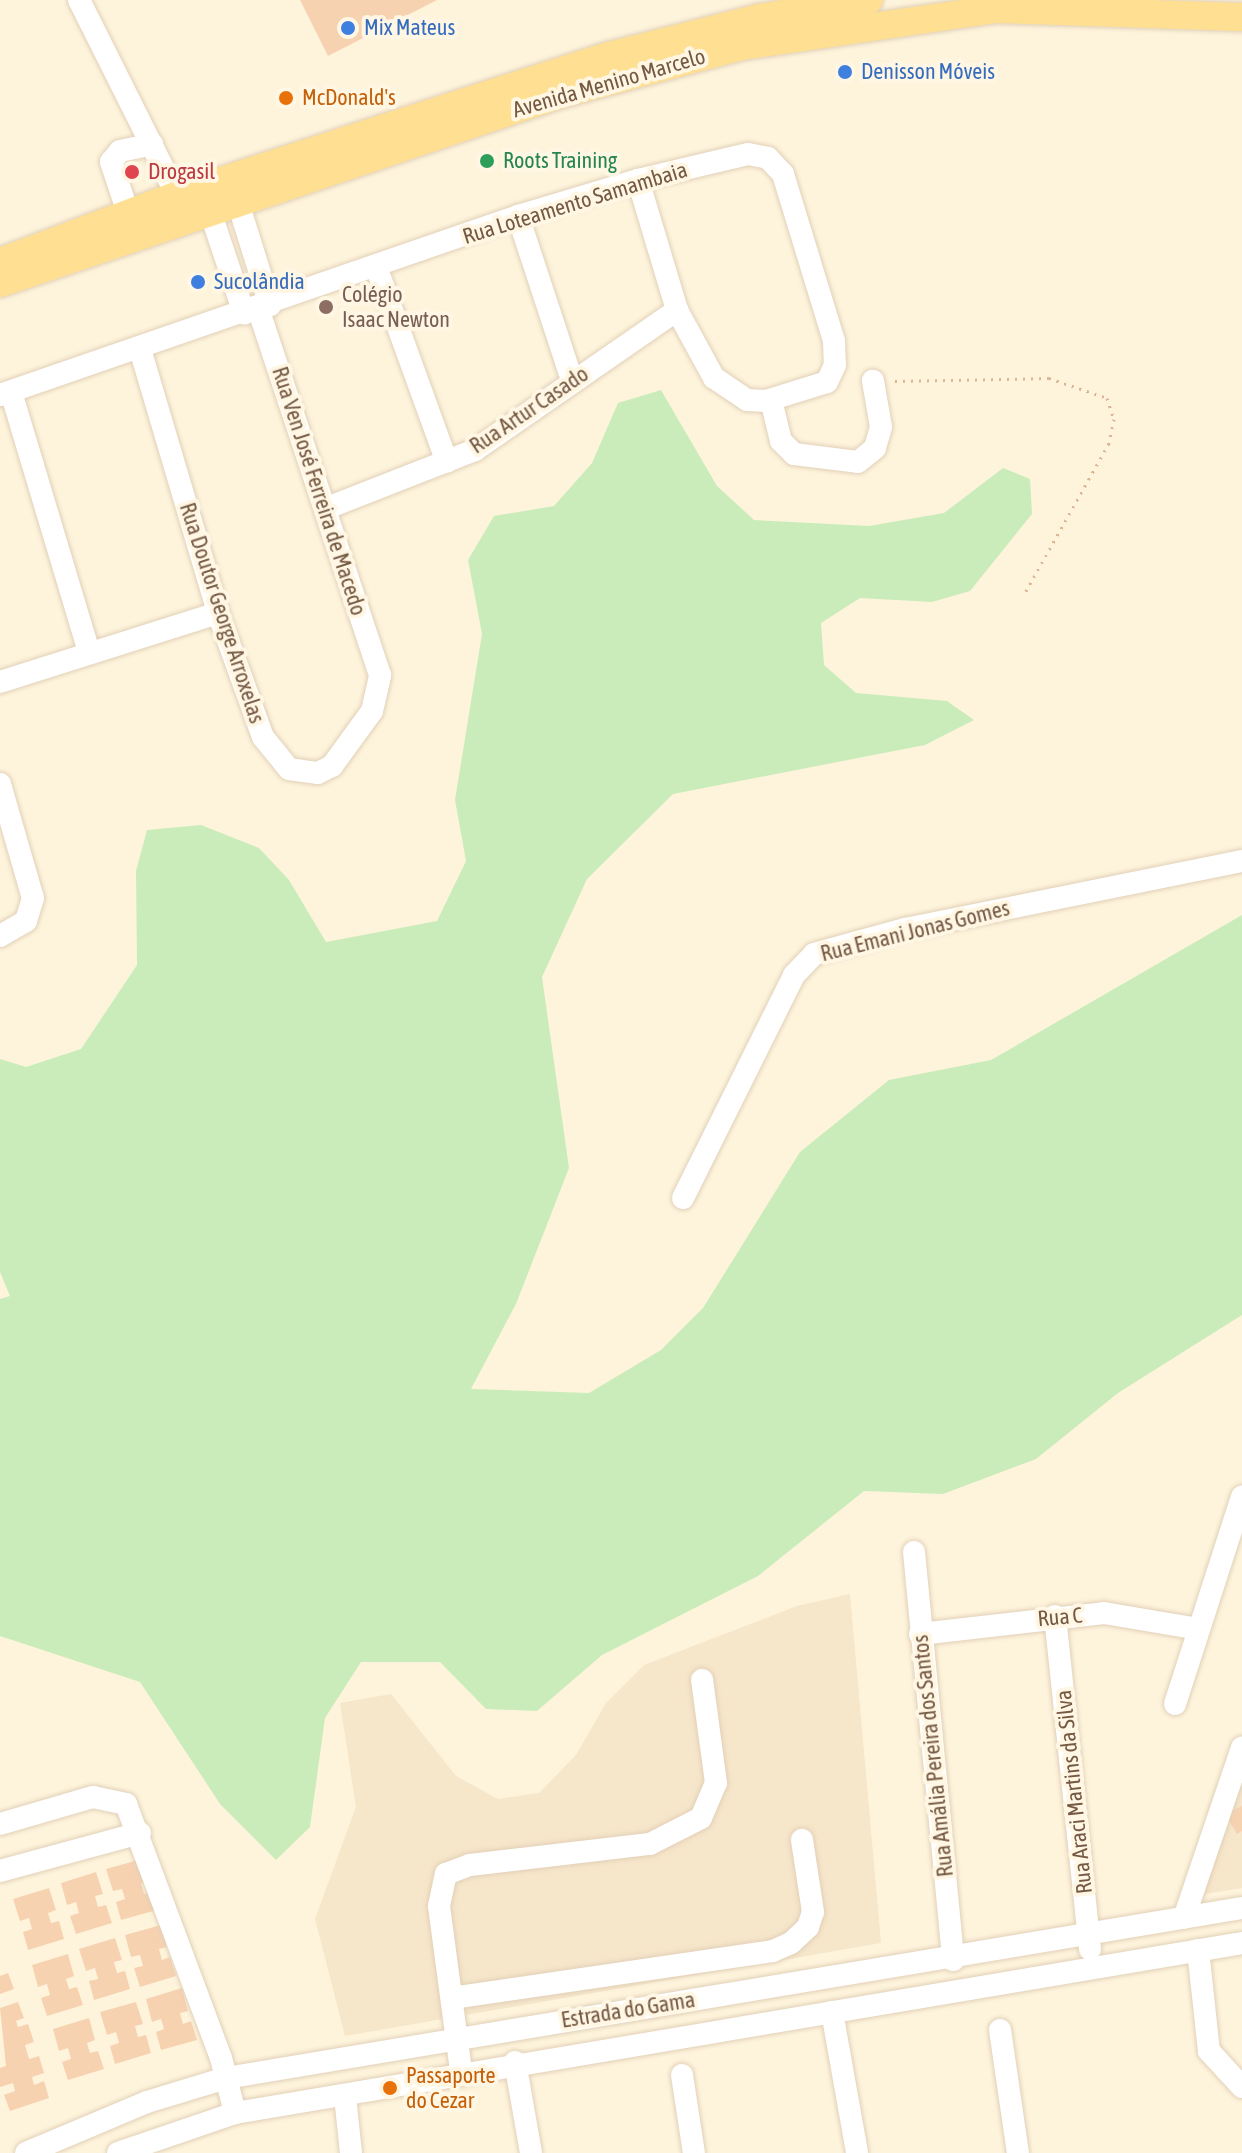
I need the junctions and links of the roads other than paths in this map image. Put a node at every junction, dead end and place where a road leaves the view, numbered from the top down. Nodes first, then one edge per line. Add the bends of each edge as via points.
1 (79, 0) edge
2 (869, 0) edge
3 (1242, 17) edge
4 (152, 144) junction
5 (638, 180) junction
6 (209, 201) junction
7 (128, 213) junction
8 (518, 216) junction
9 (0, 262) edge
10 (377, 269) junction
11 (0, 283) edge
12 (257, 309) junction
13 (677, 310) junction
14 (140, 349) junction
15 (572, 380) junction
16 (873, 381) road end
17 (6, 394) edge
18 (771, 400) junction
19 (447, 462) junction
20 (327, 508) junction
21 (218, 613) junction
22 (89, 652) junction
23 (380, 675) joint
24 (0, 682) edge
25 (0, 784) edge
26 (1242, 861) edge
27 (0, 936) edge
28 (683, 1198) dead end
29 (1242, 1497) edge
30 (914, 1552) dead end
31 (1055, 1616) junction
32 (1199, 1629) junction
33 (920, 1634) junction
34 (702, 1680) dead end
35 (1175, 1704) dead end
36 (1242, 1748) edge
37 (0, 1824) edge
38 (140, 1833) junction
39 (802, 1840) dead end
40 (0, 1871) edge
41 (1242, 1908) edge
42 (1184, 1918) junction
43 (1089, 1936) junction
44 (1242, 1943) edge
45 (1198, 1950) junction
46 (953, 1960) junction
47 (1092, 1968) junction
48 (452, 1998) junction
49 (832, 2012) junction
50 (458, 2030) junction
51 (1000, 2030) dead end
52 (515, 2062) junction
53 (224, 2068) junction
54 (461, 2071) junction
55 (682, 2075) dead end
56 (1242, 2087) edge
57 (345, 2096) junction
58 (235, 2113) junction
59 (26, 2153) edge
60 (118, 2153) edge
61 (351, 2153) edge
62 (531, 2153) edge
63 (694, 2153) edge
64 (857, 2153) edge
65 (1018, 2153) edge

1 - 4 street, Rua Ven José Ferreira de Macedo
2 - 6 main road, Avenida Menino Marcelo via 759,18 609,56
3 - 6 main road, Avenida Menino Marcelo via 997,9 742,46 561,94
4 - 6 street, Rua Ven José Ferreira de Macedo
4 - 7 street via 120,151 111,162
5 - 8 street, Rua Loteamento Samambaia
5 - 13 street
5 - 18 street, Rua Loteamento Samambaia via 748,154 768,158 783,174 834,341 835,365 827,382
6 - 7 main road, Avenida Menino Marcelo
6 - 11 main road, Avenida Menino Marcelo
6 - 12 street, Rua Ven José Ferreira de Macedo
7 - 9 main road, Avenida Menino Marcelo
8 - 10 street, Rua Loteamento Samambaia
8 - 15 street
10 - 12 street, Rua Loteamento Samambaia
10 - 19 street
12 - 14 street, Rua Loteamento Samambaia
12 - 20 street, Rua Ven José Ferreira de Macedo
13 - 15 street, Rua Artur Casado
13 - 18 street via 714,378 747,400
14 - 17 street, Rua Loteamento Samambaia
14 - 21 street, Rua Doutor George Arroxelas
15 - 19 street, Rua Artur Casado via 501,434
16 - 18 street via 881,427 875,448 858,462 794,454 781,441
17 - 22 street
19 - 20 street, Rua Artur Casado
20 - 23 street, Rua Ven José Ferreira de Macedo
21 - 22 street
21 - 23 street, Rua Doutor George Arroxelas via 263,737 289,769 318,773 332,766 372,711
22 - 24 street
25 - 27 street via 29,876 32,909 19,927
26 - 28 street, Rua Emani Jonas Gomes via 905,929 814,954 794,975
29 - 32 street
30 - 33 street, Rua Amália Pereira dos Santos
31 - 32 street, Rua C via 1135,1615
31 - 33 street, Rua C
31 - 43 street, Rua Araci Martins da Silva
32 - 35 street
33 - 46 street, Rua Amália Pereira dos Santos
34 - 48 street via 716,1783 701,1818 650,1844 470,1865 446,1874 439,1906
36 - 42 street
37 - 38 street via 108,1797 126,1804
38 - 40 street
38 - 53 street
39 - 48 street via 813,1912 808,1927 791,1943
41 - 42 street, Estrada do Gama
42 - 43 street, Estrada do Gama
43 - 46 street, Estrada do Gama
43 - 47 street, Rua Araci Martins da Silva
44 - 45 street, Estrada do Gama
45 - 47 street, Estrada do Gama
45 - 56 street via 1209,2051
46 - 50 street, Estrada do Gama
47 - 49 street, Estrada do Gama
48 - 50 street
49 - 52 street, Estrada do Gama
49 - 64 street
50 - 53 street, Estrada do Gama
50 - 54 street
51 - 65 street
52 - 54 street, Estrada do Gama
52 - 62 street
53 - 58 street
53 - 59 street, Estrada do Gama
54 - 57 street, Estrada do Gama
55 - 63 street
57 - 58 street, Estrada do Gama
57 - 61 street
58 - 60 street, Estrada do Gama

